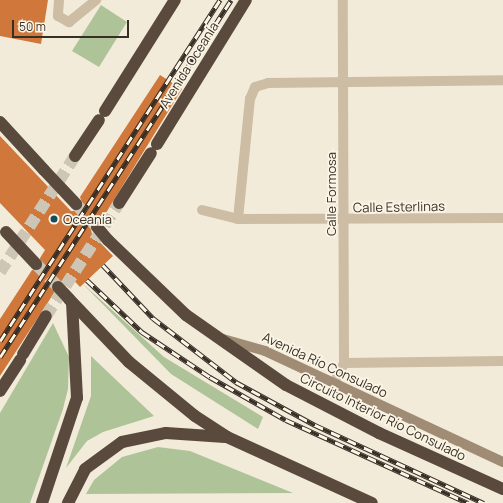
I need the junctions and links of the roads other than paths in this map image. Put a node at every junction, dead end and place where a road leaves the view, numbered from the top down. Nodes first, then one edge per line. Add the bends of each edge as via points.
1 (60, 0) edge
2 (96, 0) edge
3 (175, 0) edge
4 (246, 0) edge
5 (344, 0) edge
6 (345, 80) junction
7 (503, 80) edge
8 (0, 122) edge
9 (75, 156) tunnel mouth
10 (119, 203) tunnel mouth
11 (76, 204) tunnel mouth
12 (202, 210) dead end
13 (503, 218) edge
14 (238, 219) junction
15 (344, 221) junction
16 (97, 227) tunnel mouth
17 (3, 228) edge
18 (36, 264) tunnel mouth
19 (58, 287) tunnel mouth
20 (71, 301) junction
21 (46, 316) tunnel mouth
22 (214, 337) junction
23 (503, 361) edge
24 (344, 363) junction
25 (333, 385) junction
26 (0, 391) edge
27 (227, 437) junction
28 (503, 462) edge
29 (503, 489) edge
30 (42, 503) edge
31 (68, 503) edge
32 (372, 503) edge

1 - 2 street via 57,10 62,21 75,19
3 - 9 highway
4 - 10 highway, Avenida Oceanía
5 - 6 street, Calle Formosa
6 - 7 street
6 - 14 street via 268,83 255,87 250,99
6 - 15 street, Calle Formosa
8 - 11 highway, bridge
12 - 14 street, Calle Esterlinas
13 - 15 street, Calle Esterlinas
14 - 15 street, Calle Esterlinas
15 - 24 street, Calle Formosa
16 - 22 highway, Avenida Río Consulado, bridge via 162,294
17 - 18 highway, bridge
19 - 20 highway, bridge
20 - 27 highway via 151,381
20 - 30 highway via 77,398
21 - 26 highway
22 - 25 main road, Avenida Río Consulado via 265,351
22 - 29 highway, Circuito Interior Río Consulado via 327,408
23 - 24 street
24 - 25 street, Calle Formosa
25 - 28 main road, Avenida Río Consulado
27 - 31 highway via 166,433 122,442 85,469
27 - 32 highway

